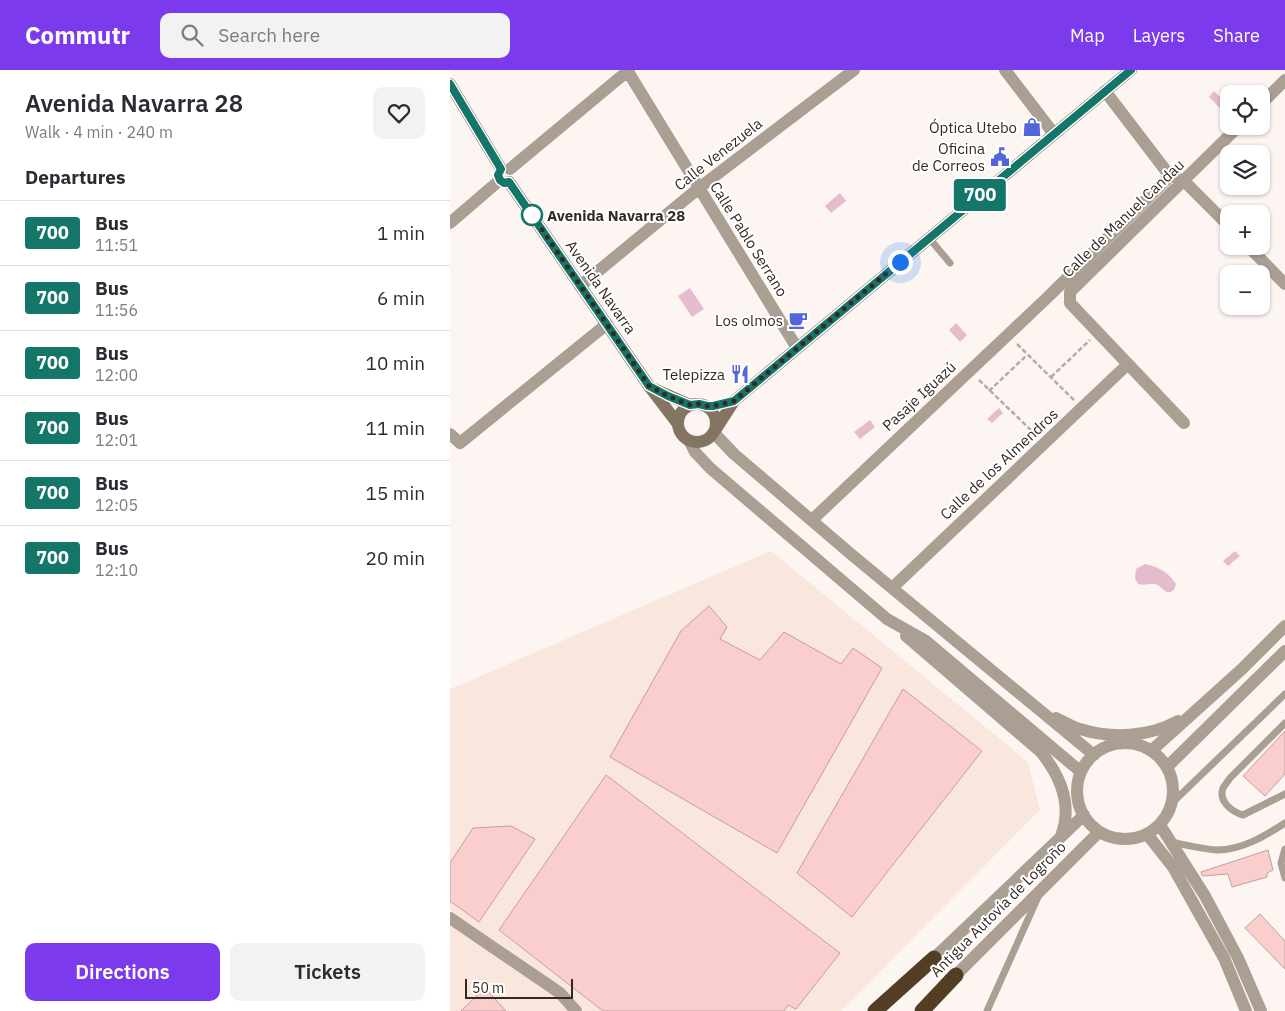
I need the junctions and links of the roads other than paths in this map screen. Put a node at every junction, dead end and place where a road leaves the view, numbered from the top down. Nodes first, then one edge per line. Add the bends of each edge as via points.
1 (628, 70) edge
2 (854, 70) edge
3 (1004, 70) edge
4 (1131, 70) edge
5 (1285, 80) edge
6 (450, 84) edge
7 (1105, 91) junction
8 (1270, 95) edge
9 (1054, 134) junction
10 (1230, 135) edge
11 (505, 175) junction
12 (1170, 176) junction
13 (1184, 181) junction
14 (699, 188) junction
15 (1220, 217) edge
16 (450, 223) edge
17 (929, 238) junction
18 (1257, 255) edge
19 (950, 263) dead end
20 (1285, 284) edge
21 (580, 286) junction
22 (607, 324) junction
23 (797, 348) junction
24 (1128, 364) junction
25 (649, 386) junction
26 (734, 401) junction
27 (690, 405) junction
28 (707, 406) junction
29 (1184, 423) dead end
30 (678, 424) junction
31 (715, 431) junction
32 (450, 434) edge
33 (690, 442) junction
34 (812, 520) junction
35 (892, 588) junction
36 (887, 619) junction
37 (1285, 626) edge
38 (1285, 651) edge
39 (1285, 694) edge
40 (1034, 706) junction
41 (1193, 712) junction
42 (1285, 723) edge
43 (1151, 751) junction
44 (1094, 756) junction
45 (1167, 767) junction
46 (1081, 772) junction
47 (1285, 794) edge
48 (1171, 804) junction
49 (1084, 815) junction
50 (1285, 823) edge
51 (1160, 825) junction
52 (1100, 832) junction
53 (1146, 834) junction
54 (1061, 836) junction
55 (1171, 842) junction
56 (1285, 849) edge
57 (1285, 878) edge
58 (1042, 890) junction
59 (450, 918) edge
60 (934, 958) joint
61 (956, 975) joint
62 (576, 1011) edge
63 (875, 1011) edge
64 (922, 1011) edge
65 (987, 1011) edge
66 (1246, 1011) edge
67 (1260, 1011) edge

1 - 11 street
1 - 14 street, Calle Pablo Serrano
2 - 14 street, Calle Venezuela
3 - 9 street
4 - 7 street
5 - 8 street
6 - 11 street, Avenida Navarra
7 - 9 street
7 - 12 street
9 - 17 street
10 - 13 street, Calle de Manuel Candau
11 - 16 street
11 - 21 street, Avenida Navarra
12 - 13 street
12 - 34 street, Pasaje Iguazú via 1050,295
13 - 15 street
13 - 24 street, Calle de Manuel Candau via 1070,292 1070,303
14 - 21 street, Calle Venezuela
14 - 23 street, Calle Pablo Serrano
17 - 19 lane
17 - 23 street
18 - 20 street
21 - 22 street, Avenida Navarra
22 - 25 street, Avenida Navarra
22 - 32 street via 460,443
23 - 26 street
24 - 29 street, Calle de Manuel Candau
24 - 35 street, Calle de los Almendros
25 - 27 street, Avenida Navarra
25 - 30 street, Avenida Navarra
26 - 28 street
26 - 31 street
27 - 28 street
27 - 30 street via 680,415
28 - 31 street via 714,414
30 - 33 street
31 - 33 street via 704,442
31 - 34 street via 734,454
33 - 36 street via 704,462
34 - 35 street
35 - 40 street
36 - 46 street via 926,641
36 - 54 street via 1041,752 1054,768 1067,811
37 - 41 street
38 - 45 street
39 - 48 lane
40 - 41 street via 1079,729 1124,735 1152,732
40 - 44 street
41 - 43 street
42 - 47 lane via 1230,778 1222,795 1230,808 1243,815
43 - 44 street via 1129,743 1114,744
43 - 45 street
44 - 46 street
45 - 48 street via 1172,782
46 - 49 street via 1077,791
48 - 51 street
49 - 52 street
49 - 54 street, Antigua Autovía de Logroño
50 - 55 lane via 1252,842 1230,849 1206,849
51 - 53 street
51 - 55 street
52 - 53 street via 1114,838 1131,839
52 - 58 street, Antigua Autovía de Logroño
53 - 66 street via 1173,867 1224,958
54 - 60 street, Antigua Autovía de Logroño
55 - 67 street via 1238,958
56 - 57 lane via 1281,863
58 - 61 street, Antigua Autovía de Logroño
58 - 65 lane
59 - 62 street via 560,993
60 - 63 highway
61 - 64 highway, Antigua Autovía de Logroño

